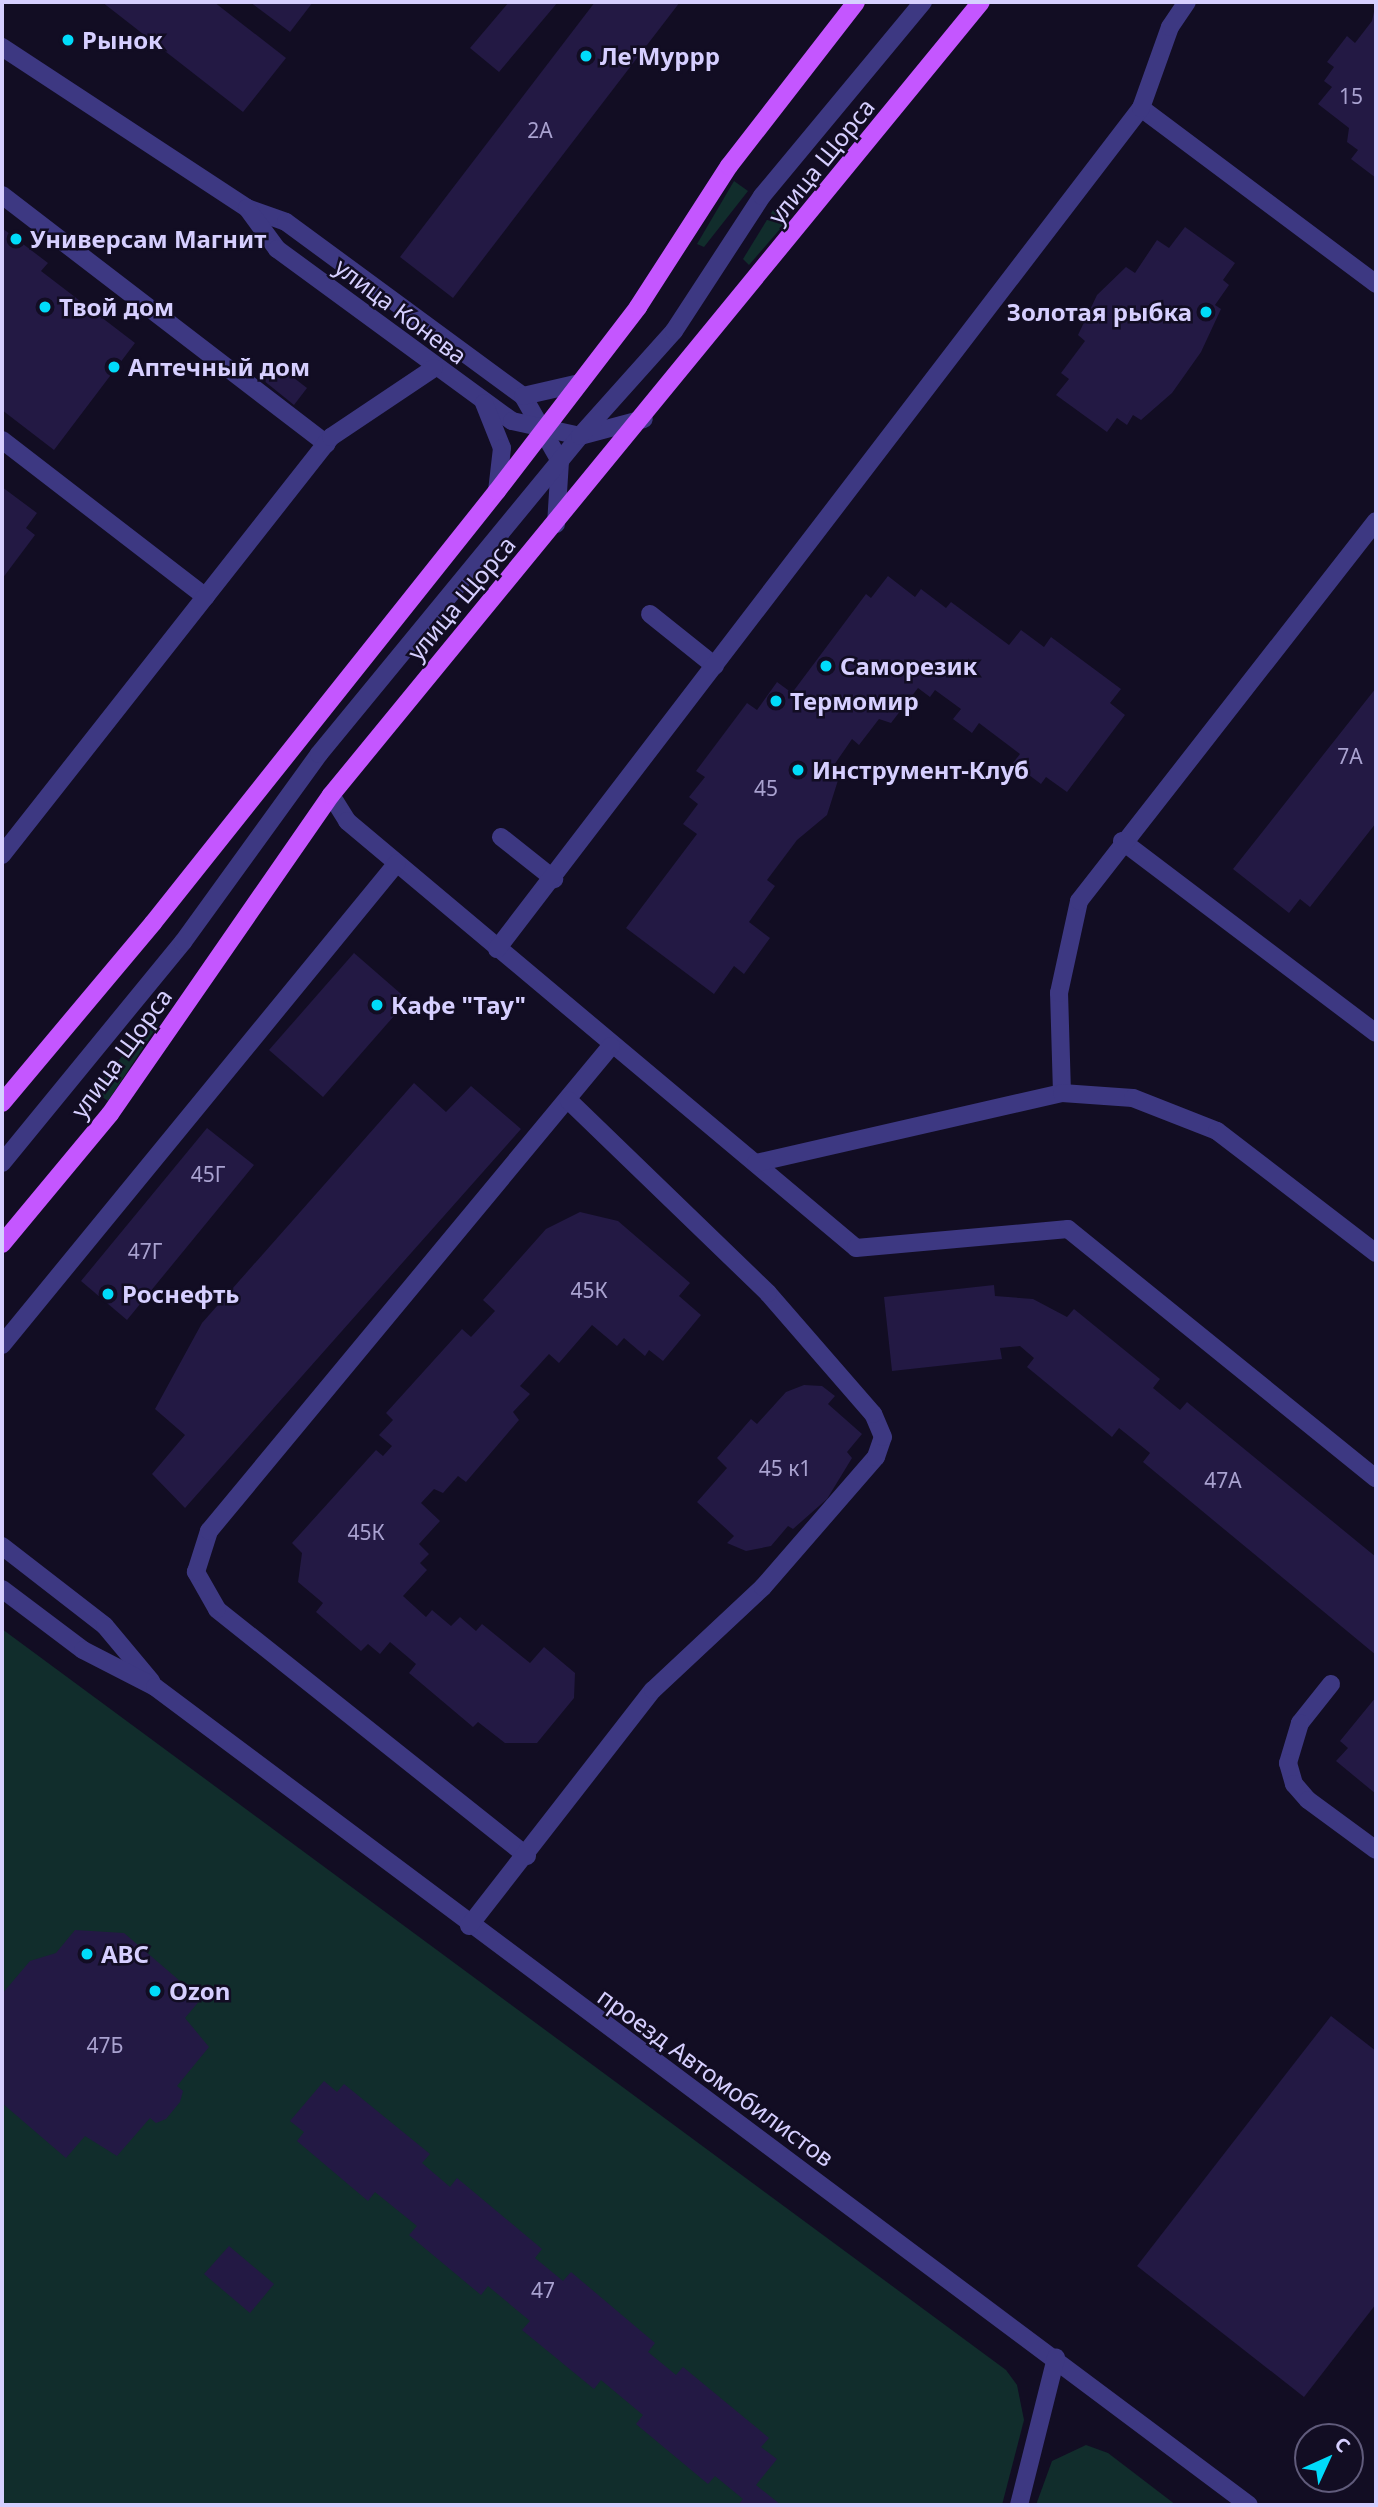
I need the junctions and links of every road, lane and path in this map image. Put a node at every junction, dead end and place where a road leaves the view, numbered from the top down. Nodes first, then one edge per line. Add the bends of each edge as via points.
1 (856, 2) edge
2 (923, 2) edge
3 (981, 2) edge
4 (1186, 2) edge
5 (2, 47) edge
6 (1141, 108) junction
7 (2, 195) edge
8 (247, 208) junction
9 (1376, 284) edge
10 (434, 368) junction
11 (580, 383) junction
12 (523, 396) junction
13 (484, 403) junction
14 (644, 419) junction
15 (543, 429) junction
16 (580, 436) junction
17 (2, 440) edge
18 (327, 444) junction
19 (560, 461) junction
20 (497, 491) junction
21 (1376, 521) edge
22 (556, 524) junction
23 (206, 597) junction
24 (650, 614) dead end
25 (715, 666) junction
26 (331, 795) junction
27 (501, 837) dead end
28 (1122, 841) junction
29 (2, 855) edge
30 (397, 863) junction
31 (554, 879) junction
32 (497, 949) junction
33 (1376, 1033) edge
34 (611, 1046) junction
35 (1062, 1093) junction
36 (569, 1101) junction
37 (2, 1103) edge
38 (2, 1163) edge
39 (756, 1163) junction
40 (2, 1244) edge
41 (1376, 1253) edge
42 (2, 1345) edge
43 (1376, 1478) edge
44 (2, 1546) edge
45 (2, 1589) edge
46 (1331, 1684) dead end
47 (155, 1687) junction
48 (1376, 1850) edge
49 (527, 1856) junction
50 (469, 1926) junction
51 (1056, 2358) junction
52 (1019, 2505) edge
53 (1248, 2505) edge

1 - 11 main road, улица Щорса via 729,166 638,307
2 - 16 street, улица Щорса via 762,196 674,331
3 - 14 main road, улица Щорса
4 - 6 street via 1170,27
5 - 8 street, улица Конева
6 - 9 street
6 - 25 street
7 - 18 street
8 - 10 street, улица Конева via 277,249
8 - 12 street, улица Конева via 286,222
10 - 13 street, улица Конева
10 - 18 street
11 - 12 street
11 - 15 main road, улица Щорса
12 - 15 street, улица Конева
13 - 15 street, улица Конева via 512,421
13 - 20 street via 502,448
14 - 16 street, улица Конева
14 - 22 main road, улица Щорса
15 - 16 street, улица Конева
15 - 19 street, улица Конева
15 - 20 main road, улица Щорса
16 - 19 street, улица Щорса
17 - 23 street
18 - 23 street
19 - 22 street
19 - 38 street, улица Щорса via 319,754 183,942
20 - 37 main road, улица Щорса via 153,923
21 - 28 street
22 - 26 main road, улица Щорса
23 - 29 street
24 - 25 street
25 - 31 street
26 - 30 street via 347,821
26 - 40 main road, улица Щорса via 110,1114
27 - 31 street
28 - 33 street
28 - 35 street via 1079,901 1065,947 1059,993
30 - 32 street
30 - 42 street
31 - 32 street
32 - 34 street
34 - 36 street
34 - 39 street
35 - 39 street
35 - 41 street via 1133,1098 1192,1118 1240,1147
36 - 49 street via 768,1293 873,1414 883,1437 876,1457 763,1587 653,1690
36 - 49 street via 209,1531 196,1572 217,1609
39 - 43 street via 856,1248 1068,1229
44 - 47 street, проезд Автомобилистов via 104,1626
45 - 47 street, проезд Автомобилистов via 83,1650
46 - 48 street via 1300,1723 1288,1763 1294,1784 1308,1800
47 - 50 street, проезд Автомобилистов
49 - 50 street
50 - 51 street, проезд Автомобилистов
51 - 52 street
51 - 53 street, проезд Автомобилистов

